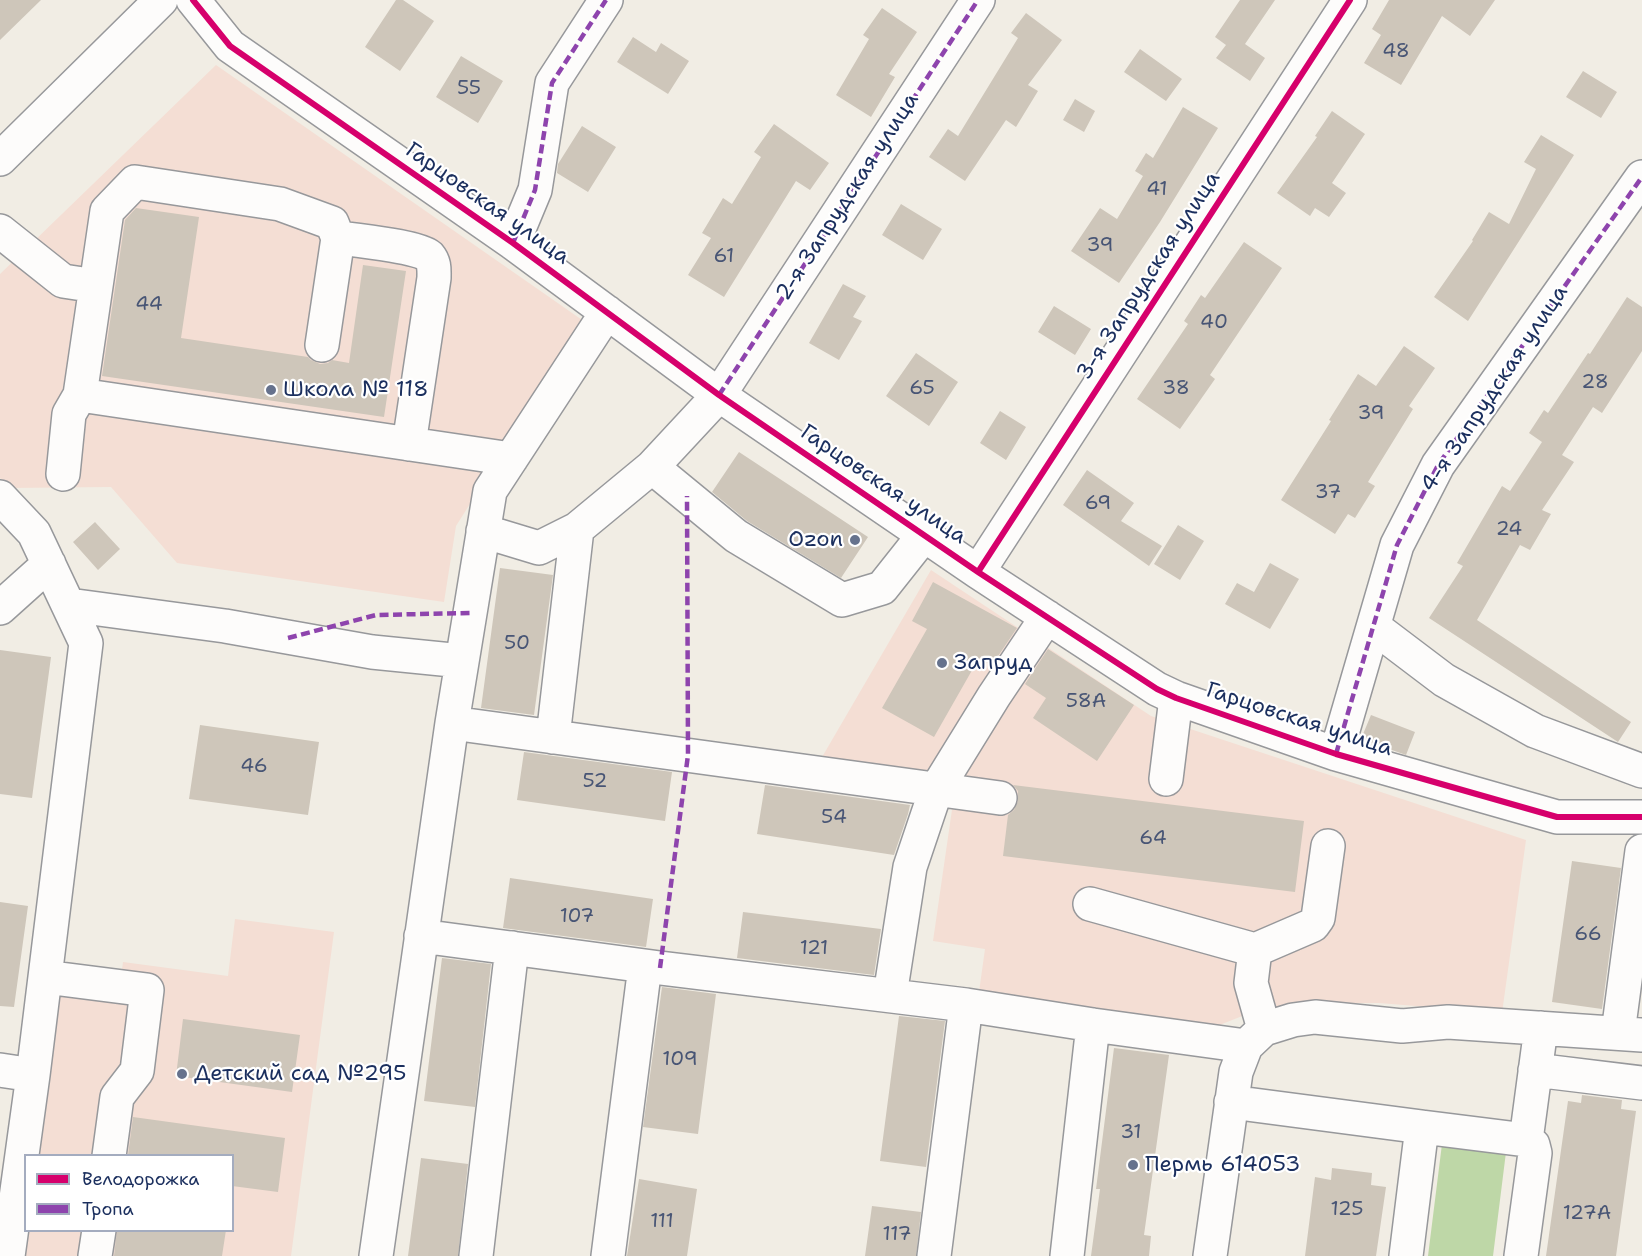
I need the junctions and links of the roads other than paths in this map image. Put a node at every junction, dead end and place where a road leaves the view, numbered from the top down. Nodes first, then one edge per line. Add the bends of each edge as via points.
1 (161, 0) edge
2 (193, 0) edge
3 (606, 0) edge
4 (978, 0) edge
5 (1350, 0) edge
6 (0, 159) edge
7 (1642, 177) edge
8 (0, 231) edge
9 (338, 238) junction
10 (513, 243) junction
11 (96, 286) junction
12 (607, 312) junction
13 (322, 345) dead end
14 (80, 395) junction
15 (719, 395) junction
16 (409, 444) junction
17 (511, 459) junction
18 (652, 467) junction
19 (63, 474) dead end
20 (0, 497) edge
21 (577, 529) junction
22 (483, 531) junction
23 (924, 535) junction
24 (49, 564) junction
25 (978, 572) junction
26 (69, 605) junction
27 (0, 608) edge
28 (1047, 617) junction
29 (1374, 627) junction
30 (462, 661) junction
31 (1176, 698) junction
32 (452, 723) junction
33 (553, 737) junction
34 (1336, 754) junction
35 (1642, 771) edge
36 (1166, 779) dead end
37 (936, 790) junction
38 (1000, 798) dead end
39 (1642, 817) edge
40 (1328, 846) dead end
41 (1642, 851) edge
42 (1090, 904) dead end
43 (421, 936) junction
44 (513, 948) junction
45 (1255, 950) junction
46 (645, 966) junction
47 (45, 977) junction
48 (890, 995) junction
49 (966, 1005) junction
50 (1093, 1025) junction
51 (1541, 1028) junction
52 (1630, 1034) edge
53 (1255, 1037) junction
54 (0, 1070) edge
55 (1535, 1070) junction
56 (33, 1075) junction
57 (1642, 1083) edge
58 (1231, 1102) junction
59 (1422, 1127) junction
60 (1526, 1140) junction
61 (109, 1154) edge
62 (99, 1232) edge
63 (8, 1256) edge
64 (95, 1256) edge
65 (376, 1256) edge
66 (476, 1256) edge
67 (608, 1256) edge
68 (934, 1256) edge
69 (1067, 1256) edge
70 (1210, 1256) edge
71 (1406, 1256) edge
72 (1521, 1256) edge

1 - 6 street
2 - 10 street, Гарцовская улица via 230,46
3 - 10 street via 552,83 535,190
4 - 15 street, 2-я Запрудская улица
5 - 25 street, 3-я Запрудская улица
7 - 29 street, 4-я Запрудская улица via 1438,465 1398,545
8 - 11 street via 63,281
9 - 11 street via 332,223 280,204 135,182 107,211
9 - 13 street
9 - 16 street via 416,250 428,255 435,266
10 - 12 street, Гарцовская улица
11 - 14 street
12 - 15 street, Гарцовская улица
12 - 17 street
14 - 16 street
14 - 19 street via 69,414
15 - 18 street, 2-я Запрудская улица
15 - 23 street, Гарцовская улица
16 - 17 street
17 - 22 street via 490,491
18 - 21 street, 2-я Запрудская улица
18 - 23 street via 736,536 842,600 882,588
20 - 24 street via 34,533
21 - 22 street, 2-я Запрудская улица via 539,548
21 - 33 street
22 - 30 street
23 - 25 street, Гарцовская улица
24 - 26 street
24 - 27 street
25 - 28 street, Гарцовская улица
26 - 30 street via 225,626 372,652
26 - 47 street via 86,643
28 - 31 street, Гарцовская улица
28 - 37 street
29 - 34 street, 4-я Запрудская улица
29 - 35 street via 1444,680 1535,731
30 - 32 street
31 - 34 street, Гарцовская улица
31 - 36 street
32 - 33 street
32 - 43 street
33 - 37 street
34 - 39 street, Гарцовская улица via 1557,817
37 - 38 street
37 - 48 street via 910,867
40 - 45 street via 1318,918 1313,925
41 - 52 street
42 - 45 street
43 - 44 street
43 - 65 street
44 - 46 street
44 - 66 street
45 - 53 street via 1251,983
46 - 48 street
46 - 67 street
47 - 56 street
47 - 61 street via 147,990 136,1071 117,1097
48 - 49 street
49 - 50 street
49 - 68 street
50 - 53 street
50 - 69 street
51 - 52 street
51 - 53 street via 1448,1022 1402,1026 1315,1017 1293,1020
51 - 55 street
53 - 58 street via 1236,1072
54 - 56 street
55 - 57 street
55 - 60 street
56 - 63 street
58 - 59 street
58 - 70 street
59 - 60 street
59 - 71 street
60 - 72 street via 1535,1153
62 - 64 street

